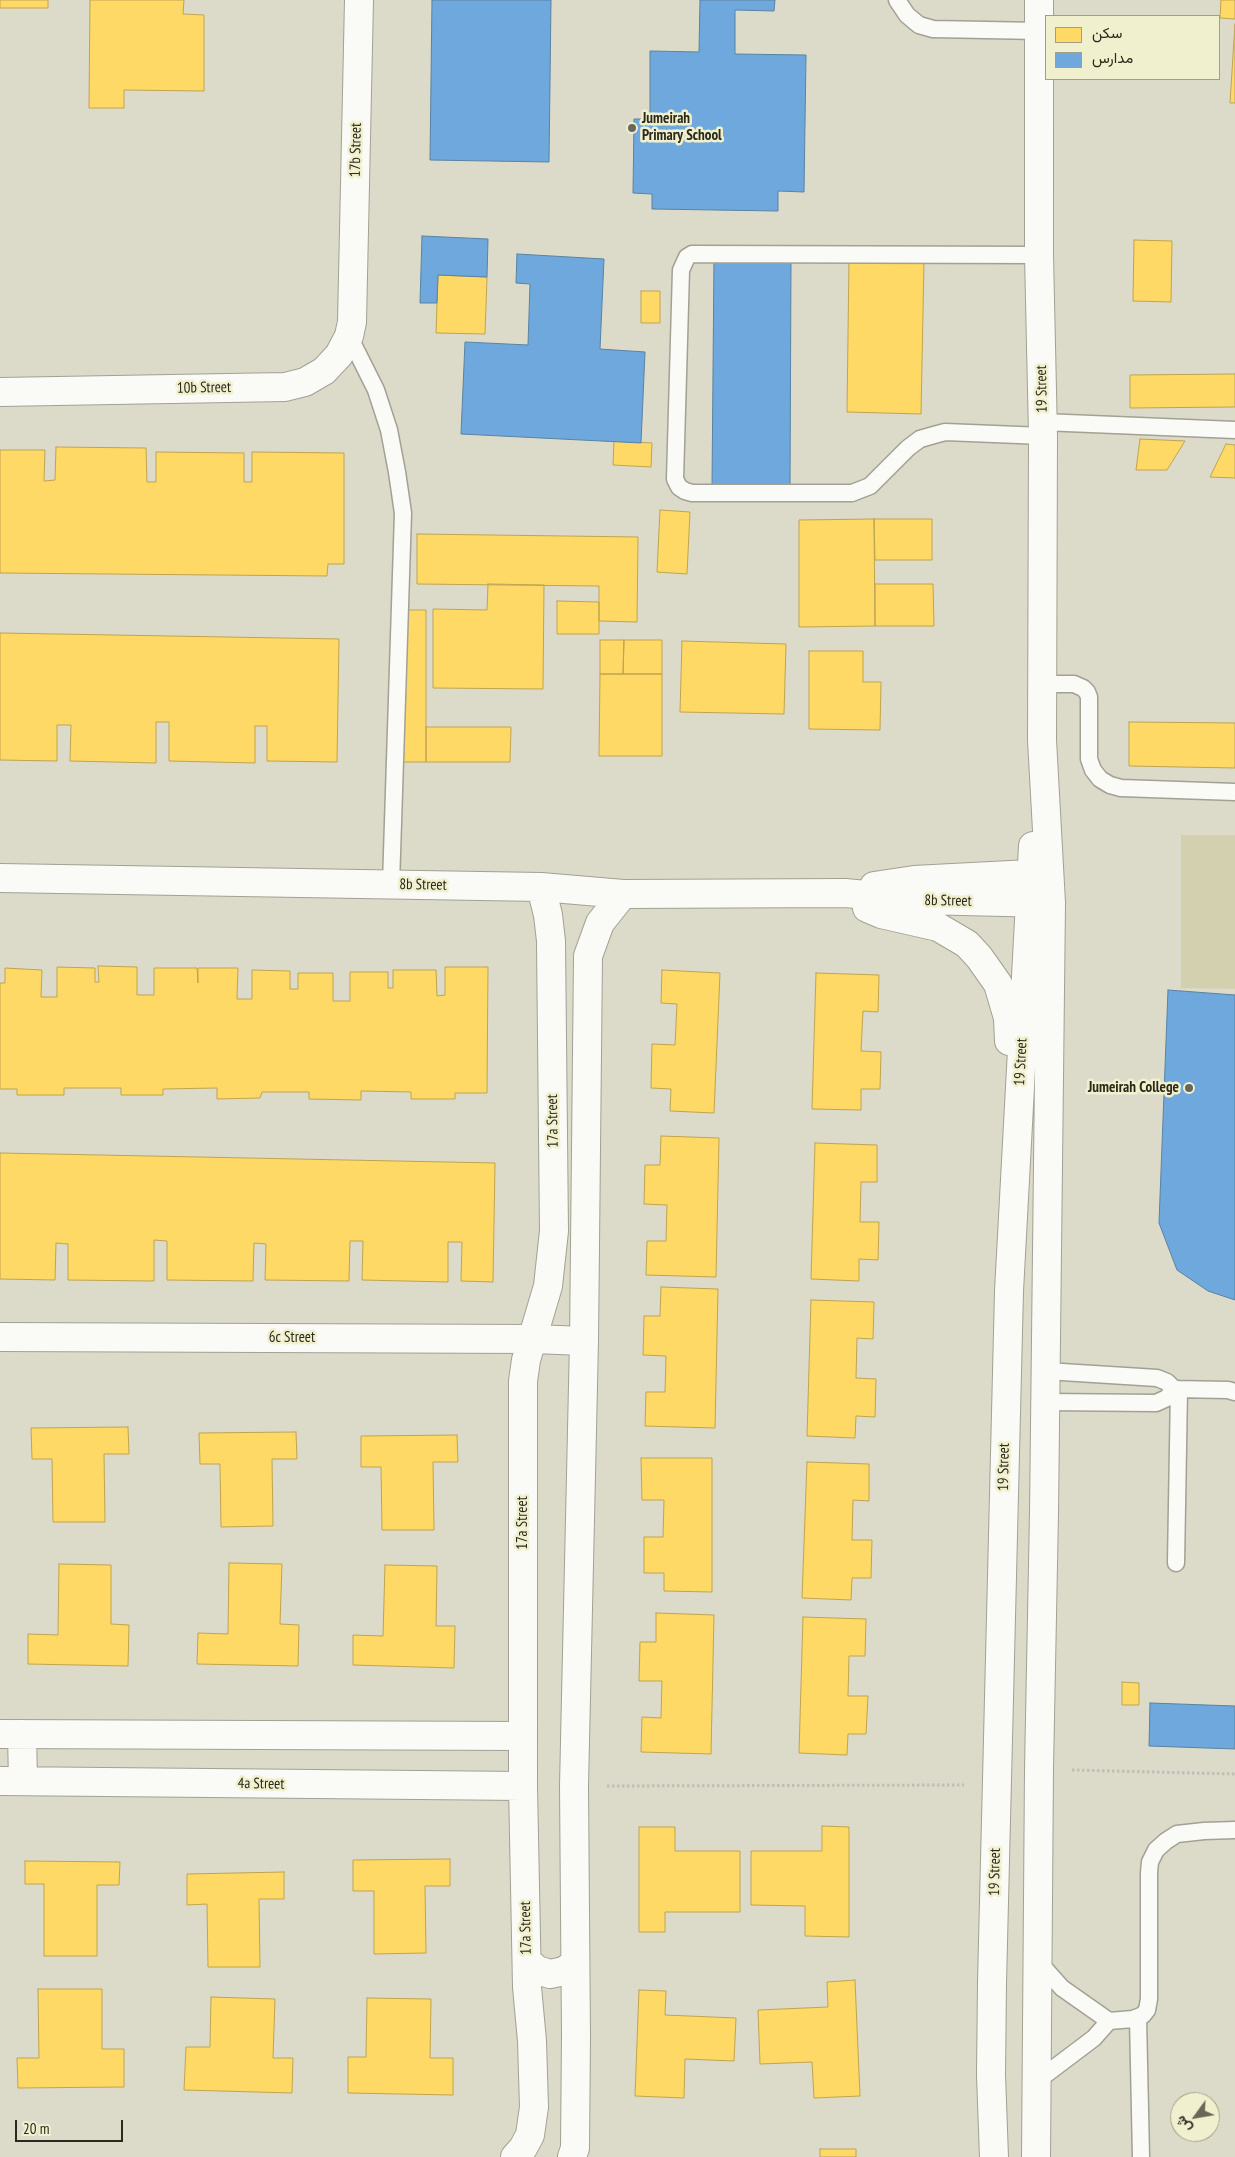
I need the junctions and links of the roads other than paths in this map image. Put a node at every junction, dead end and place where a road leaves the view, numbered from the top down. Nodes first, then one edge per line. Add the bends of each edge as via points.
1 (359, 0) edge
2 (897, 0) edge
3 (1039, 0) edge
4 (1039, 31) junction
5 (1039, 256) junction
6 (353, 300) joint
7 (349, 336) junction
8 (0, 392) edge
9 (1043, 429) junction
10 (1235, 430) edge
11 (1042, 684) junction
12 (1235, 792) edge
13 (1040, 874) junction
14 (0, 878) edge
15 (391, 884) junction
16 (541, 888) junction
17 (845, 893) junction
18 (623, 894) junction
19 (1040, 903) junction
20 (1017, 1124) junction
21 (0, 1337) edge
22 (533, 1339) junction
23 (584, 1342) junction
24 (1046, 1371) junction
25 (1177, 1389) junction
26 (1235, 1392) edge
27 (1046, 1402) junction
28 (1176, 1563) dead end
29 (11, 1734) edge
30 (522, 1736) junction
31 (11, 1781) edge
32 (523, 1786) junction
33 (1235, 1830) edge
34 (1037, 1960) junction
35 (527, 1961) junction
36 (575, 1964) junction
37 (1138, 2018) junction
38 (1109, 2021) junction
39 (576, 2036) junction
40 (532, 2040) junction
41 (1037, 2081) junction
42 (574, 2154) edge
43 (515, 2157) edge
44 (994, 2157) edge
45 (1036, 2157) edge
46 (1141, 2157) edge

1 - 6 street, 17b Street
2 - 4 lane via 907,15 932,30
3 - 4 street, 19 Street
4 - 5 street, 19 Street
5 - 9 street, 19 Street
5 - 9 lane via 692,254 681,270 676,479 684,492 692,493 852,493 870,486 920,439 945,432
6 - 7 street, 10b Street
7 - 8 street, 10b Street via 339,355 324,371 305,382 285,387
7 - 15 lane via 376,390 388,430 403,513
9 - 10 lane
9 - 11 street, 19 Street
11 - 12 lane via 1074,684 1087,692 1089,759 1100,779 1110,785
11 - 13 street, 19 Street via 1043,778 1035,825
13 - 17 street, 8b Street via 914,880
13 - 19 street, 19 Street
14 - 15 street, 8b Street
15 - 16 street, 8b Street
16 - 18 street, 8b Street
16 - 22 street, 17a Street via 551,941 554,1231 548,1286
17 - 18 street, 8b Street
17 - 19 street, 8b Street via 894,899
17 - 20 street via 881,914 921,922 953,935 967,944 990,970 998,984 1008,1018 1009,1087
18 - 23 street via 600,923 588,956
19 - 20 street, 19 Street
19 - 24 street, 19 Street
20 - 44 street, 19 Street via 1009,1291 996,1785 991,2075
21 - 22 street, 6c Street
22 - 23 street, 6c Street
22 - 30 street, 17a Street via 523,1382
23 - 36 street via 574,1786
24 - 25 lane via 1157,1378
24 - 27 street, 19 Street
25 - 26 lane
25 - 27 lane via 1156,1403
25 - 28 lane
27 - 34 street, 19 Street
29 - 30 street
29 - 31 street
30 - 32 street, 17a Street
31 - 32 street, 4a Street
32 - 35 street, 17a Street
33 - 37 lane via 1177,1834 1156,1850 1149,1873 1149,1999 1147,2010
34 - 38 lane via 1062,1988
34 - 41 street, 19 Street
35 - 36 street via 537,1970 550,1974
35 - 40 street, 17a Street
36 - 39 street
37 - 38 lane
37 - 46 lane
38 - 41 lane via 1094,2038
39 - 40 street via 558,2026 538,2032
39 - 42 street
40 - 43 street, 17a Street via 533,2122 524,2148
41 - 45 street, 19 Street

